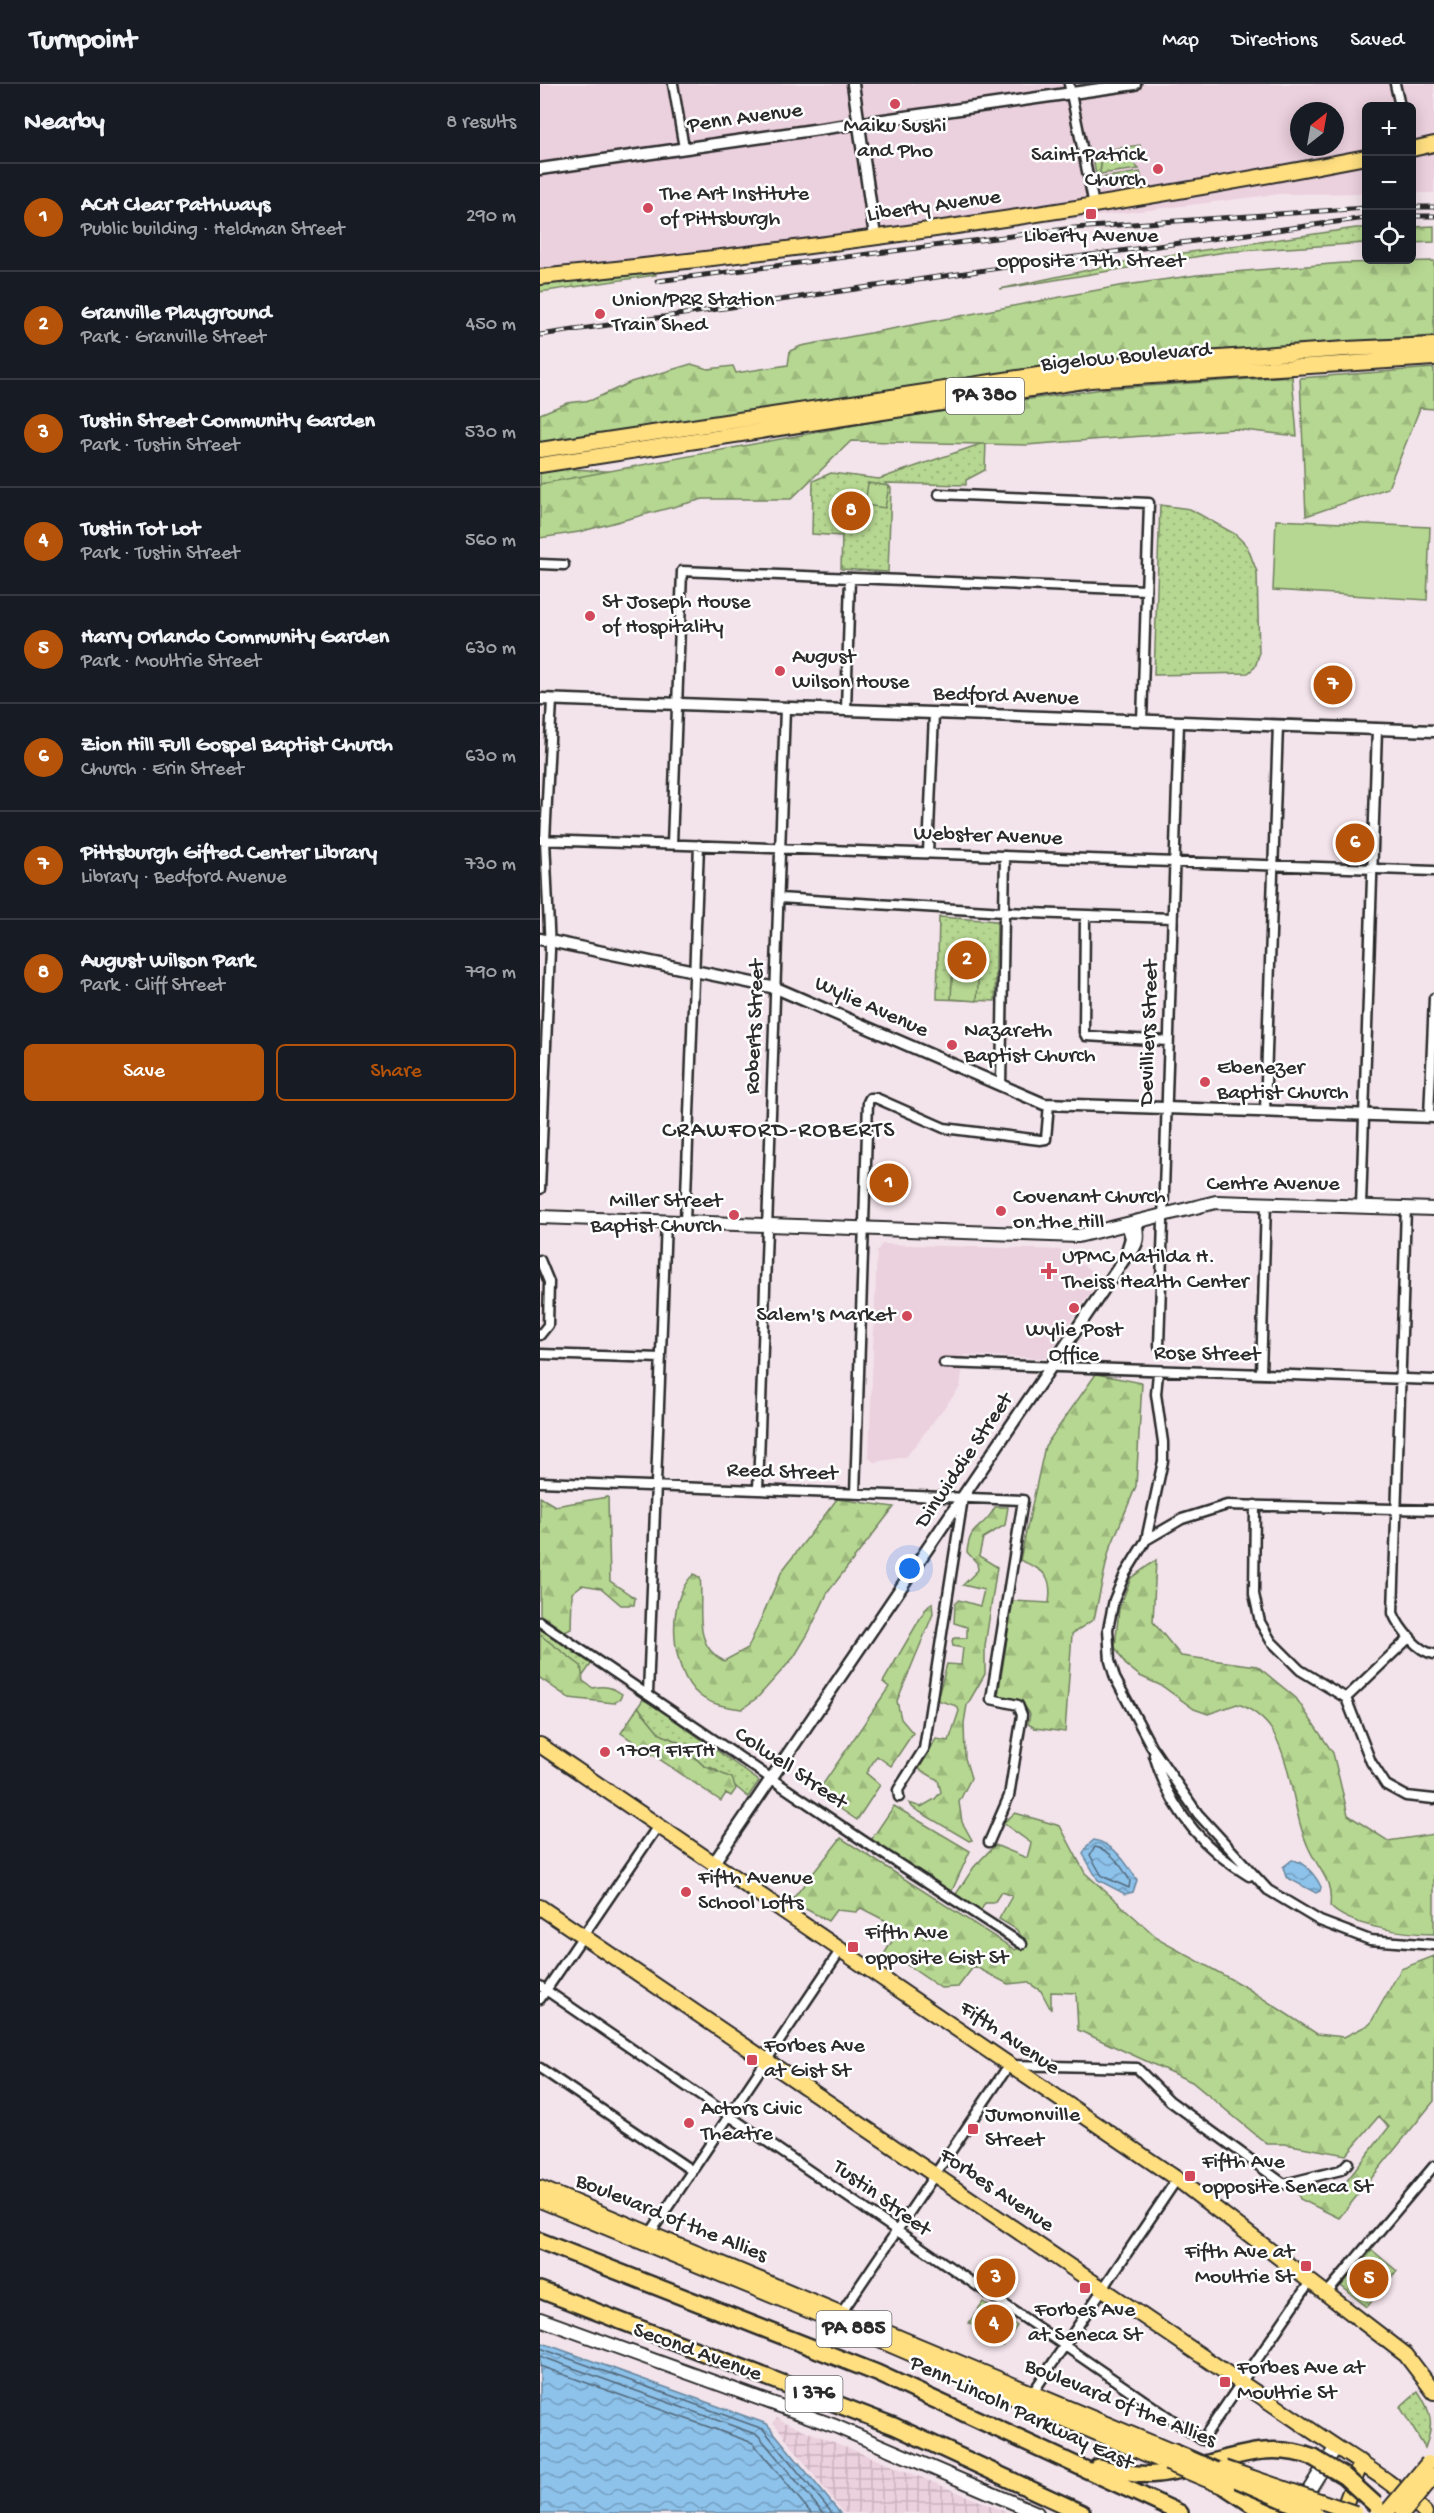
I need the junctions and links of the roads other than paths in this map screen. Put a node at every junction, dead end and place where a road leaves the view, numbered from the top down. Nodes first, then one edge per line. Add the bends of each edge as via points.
1 (673, 84) edge
2 (853, 84) edge
3 (1135, 84) edge
4 (1395, 84) edge
5 (1070, 88) edge
6 (1399, 102) edge
7 (860, 123) junction
8 (1434, 144) edge
9 (684, 148) junction
10 (1416, 148) edge
11 (1362, 159) edge
12 (540, 169) edge
13 (1094, 205) junction
14 (875, 236) junction
15 (540, 277) edge
16 (1434, 345) edge
17 (1434, 358) edge
18 (540, 450) edge
19 (540, 465) edge
20 (939, 494) dead end
21 (540, 564) edge
22 (564, 565) dead end
23 (850, 578) junction
24 (1146, 590) junction
25 (540, 699) edge
26 (552, 700) junction
27 (678, 704) junction
28 (785, 708) junction
29 (846, 710) junction
30 (934, 714) junction
31 (1142, 721) junction
32 (1179, 722) junction
33 (1278, 726) junction
34 (1377, 729) junction
35 (1434, 731) edge
36 (542, 840) edge
37 (672, 844) junction
38 (699, 845) junction
39 (780, 848) junction
40 (928, 853) junction
41 (1005, 856) junction
42 (1174, 862) junction
43 (1273, 865) junction
44 (1372, 868) junction
45 (1434, 870) edge
46 (779, 898) junction
47 (1004, 912) junction
48 (1085, 915) junction
49 (1172, 918) junction
50 (544, 940) edge
51 (694, 970) junction
52 (776, 988) junction
53 (1434, 998) edge
54 (1168, 1041) junction
55 (1001, 1086) junction
56 (1049, 1104) junction
57 (1166, 1108) junction
58 (1264, 1112) junction
59 (1362, 1115) junction
60 (1432, 1117) edge
61 (540, 1189) edge
62 (1266, 1203) junction
63 (1361, 1206) junction
64 (1406, 1208) junction
65 (1434, 1209) edge
66 (1162, 1213) junction
67 (540, 1217) edge
68 (666, 1221) junction
69 (685, 1222) junction
70 (1132, 1222) junction
71 (768, 1224) junction
72 (864, 1229) junction
73 (540, 1260) edge
74 (544, 1274) edge
75 (542, 1332) edge
76 (1159, 1346) dead end
77 (540, 1354) edge
78 (661, 1358) junction
79 (944, 1363) dead end
80 (1052, 1367) junction
81 (1158, 1372) junction
82 (1261, 1374) junction
83 (1401, 1379) junction
84 (1434, 1380) edge
85 (540, 1482) edge
86 (656, 1487) junction
87 (758, 1490) junction
88 (855, 1494) junction
89 (963, 1498) junction
90 (1256, 1505) junction
91 (1397, 1509) junction
92 (1434, 1510) edge
93 (1146, 1540) junction
94 (540, 1622) edge
95 (1410, 1637) junction
96 (1434, 1654) edge
97 (648, 1694) junction
98 (1346, 1698) junction
99 (540, 1746) edge
100 (1151, 1746) junction
101 (772, 1779) junction
102 (899, 1797) dead end
103 (1434, 1799) edge
104 (658, 1826) junction
105 (989, 1842) dead end
106 (713, 1864) junction
107 (1256, 1880) junction
108 (540, 1907) edge
109 (583, 1936) junction
110 (1022, 1944) dead end
111 (1434, 1945) edge
112 (840, 1951) junction
113 (543, 1988) edge
114 (540, 1999) edge
115 (766, 2060) junction
116 (1009, 2065) junction
117 (540, 2068) edge
118 (728, 2115) junction
119 (1347, 2163) dead end
120 (1434, 2166) edge
121 (691, 2170) junction
122 (934, 2175) junction
123 (1177, 2180) junction
124 (540, 2188) edge
125 (540, 2200) edge
126 (651, 2232) junction
127 (896, 2233) junction
128 (540, 2241) edge
129 (1310, 2282) junction
130 (540, 2290) edge
131 (1103, 2290) junction
132 (1327, 2293) junction
133 (842, 2312) junction
134 (540, 2319) edge
135 (1064, 2347) junction
136 (1241, 2383) junction
137 (1036, 2388) dead end
138 (1434, 2392) edge
139 (1336, 2447) junction
140 (1169, 2457) junction
141 (1066, 2458) junction
142 (1431, 2459) edge
143 (1361, 2462) junction
144 (1434, 2476) edge
145 (1227, 2488) junction
146 (1344, 2507) edge
147 (1037, 2513) edge
148 (1082, 2513) edge
149 (1180, 2513) edge
150 (1265, 2513) edge
151 (1276, 2513) edge
152 (1299, 2513) edge
153 (1314, 2513) edge
154 (1355, 2513) edge
155 (1386, 2513) edge
156 (1403, 2513) edge
157 (1425, 2513) edge

1 - 9 street
2 - 7 street
3 - 5 street, Penn Avenue
4 - 6 street
5 - 7 street, Penn Avenue
5 - 13 street
7 - 9 street, Penn Avenue
7 - 14 street
8 - 10 main road
9 - 12 street, Penn Avenue
11 - 13 main road, Liberty Avenue
13 - 14 main road, Liberty Avenue
14 - 15 main road, Liberty Avenue via 697,262
16 - 18 main road, Bigelow Boulevard / PA 380 via 1091,367
17 - 19 main road, Bigelow Boulevard / PA 380 via 1090,380
20 - 24 street via 1149,503
21 - 22 street
23 - 24 street
23 - 27 street via 682,571
23 - 29 street
24 - 31 street
25 - 26 street, Bedford Avenue
26 - 27 street, Bedford Avenue
26 - 36 street
27 - 28 street, Bedford Avenue
27 - 37 street
28 - 29 street, Bedford Avenue
28 - 39 street, Roberts Street
29 - 30 street, Bedford Avenue
30 - 31 street, Bedford Avenue
30 - 40 street
31 - 32 street, Bedford Avenue
32 - 33 street, Bedford Avenue
32 - 42 street, Devilliers Street
33 - 34 street, Bedford Avenue
33 - 43 street
34 - 35 street, Bedford Avenue
34 - 44 street
36 - 37 street, Webster Avenue
36 - 50 street
37 - 38 street, Webster Avenue
38 - 39 street, Webster Avenue
38 - 51 street
39 - 40 street, Webster Avenue
39 - 46 street, Roberts Street
40 - 41 street, Webster Avenue
41 - 42 street, Webster Avenue
41 - 47 street
42 - 43 street, Webster Avenue
42 - 49 street, Devilliers Street
43 - 44 street, Webster Avenue
43 - 58 street
44 - 45 street, Webster Avenue
44 - 59 street
46 - 47 street
46 - 52 street, Roberts Street
47 - 48 street
47 - 55 street
48 - 49 street
48 - 54 street via 1084,1032 1091,1038
49 - 54 street, Devilliers Street
50 - 51 street, Wylie Avenue
50 - 61 street
51 - 52 street, Wylie Avenue
51 - 69 street
52 - 55 street, Wylie Avenue
52 - 71 street, Roberts Street
53 - 60 street
54 - 57 street, Devilliers Street
55 - 56 street, Wylie Avenue
56 - 57 street, Wylie Avenue
56 - 72 street via 1046,1139 944,1128 870,1098
57 - 58 street, Wylie Avenue
57 - 66 street, Devilliers Street
58 - 59 street, Wylie Avenue
59 - 60 street, Wylie Avenue
59 - 63 street
62 - 63 main road, Centre Avenue
62 - 66 main road, Centre Avenue via 1216,1202
62 - 82 street
63 - 64 main road, Centre Avenue
64 - 65 main road, Centre Avenue
64 - 83 street
66 - 70 main road, Centre Avenue
66 - 76 street, Devilliers Street
67 - 68 main road, Centre Avenue
68 - 69 main road, Centre Avenue
68 - 78 street
69 - 71 main road, Centre Avenue
70 - 72 main road, Centre Avenue via 1078,1236
70 - 80 street, Dinwiddie Street via 1125,1258
71 - 72 main road, Centre Avenue
71 - 87 street, Roberts Street
72 - 88 street
73 - 74 street
74 - 75 street
77 - 78 street
78 - 86 street
79 - 80 street, Rose Street
80 - 81 street, Rose Street
80 - 89 street, Dinwiddie Street
81 - 82 street, Rose Street
81 - 93 street via 1156,1394 1163,1461
82 - 83 street, Rose Street
83 - 84 street, Rose Street
83 - 91 street
85 - 86 street, Reed Street
86 - 87 street, Reed Street
86 - 97 street
87 - 88 street, Reed Street
88 - 89 street, Reed Street
89 - 101 street, Dinwiddie Street
89 - 102 street via 924,1749 898,1790
89 - 105 street, Reed Street via 1023,1500 992,1699 1018,1705 1022,1715 1009,1796
90 - 91 street
90 - 93 street via 1206,1510
90 - 98 street via 1254,1594 1260,1622 1270,1641 1291,1663
91 - 92 street
91 - 95 street via 1393,1613
93 - 100 street via 1125,1574 1108,1629 1114,1678
94 - 97 street, Colwell Street
95 - 96 street via 1422,1650
95 - 98 street
97 - 101 street, Colwell Street
98 - 103 street via 1378,1777 1406,1796
99 - 104 main road, Fifth Avenue
100 - 107 street via 1208,1827
100 - 107 street via 1164,1785 1187,1823 1216,1854
101 - 106 street, Dinwiddie Street
101 - 110 street, Colwell Street
104 - 106 main road, Fifth Avenue
104 - 109 street
106 - 112 main road, Fifth Avenue
107 - 111 street via 1286,1903 1360,1937
108 - 109 main road, Forbes Avenue
109 - 113 street
109 - 115 main road, Forbes Avenue
112 - 115 street
112 - 116 main road, Fifth Avenue
113 - 114 street
113 - 118 street, Tustin Street
115 - 118 street
115 - 122 main road, Forbes Avenue
116 - 119 street via 1137,2068 1170,2101 1284,2184 1341,2170
116 - 122 street
116 - 123 main road, Fifth Avenue
117 - 121 street
118 - 121 street
118 - 127 street, Tustin Street via 891,2225
120 - 132 street
121 - 126 street
122 - 127 street
122 - 131 main road, Forbes Avenue
123 - 129 main road, Fifth Avenue
123 - 131 street
124 - 126 main road, Boulevard of the Allies / PA 885
125 - 140 main road, Boulevard of the Allies / PA 885
126 - 133 main road, Boulevard of the Allies / PA 885
127 - 133 street
127 - 135 street, Tustin Street
128 - 141 highway, Penn-Lincoln Parkway East / I 376 via 877,2373
129 - 132 main road, Fifth Avenue
129 - 136 street
130 - 148 highway, I 376 via 894,2426
131 - 135 street
131 - 136 main road, Forbes Avenue
132 - 138 main road, Fifth Avenue via 1406,2355
133 - 140 main road, Boulevard of the Allies / PA 885
134 - 147 main road, Second Avenue via 824,2422
135 - 136 street, Tustin Street via 1202,2440
135 - 137 street
136 - 139 main road, Forbes Avenue
139 - 143 main road, Forbes Avenue
139 - 152 main road via 1305,2494
140 - 145 main road, Boulevard of the Allies / PA 885, bridge
140 - 153 highway, bridge
140 - 154 main road, Boulevard of the Allies / PA 885, bridge
141 - 149 highway, Penn-Lincoln Parkway East / I 376
141 - 155 highway, bridge via 1147,2474 1177,2471 1259,2450 1287,2450 1314,2458 1344,2476
142 - 155 main road, bridge
143 - 146 main road
143 - 157 main road, Forbes Avenue
144 - 156 main road, bridge
145 - 150 highway
145 - 151 main road, Boulevard of the Allies / PA 885

